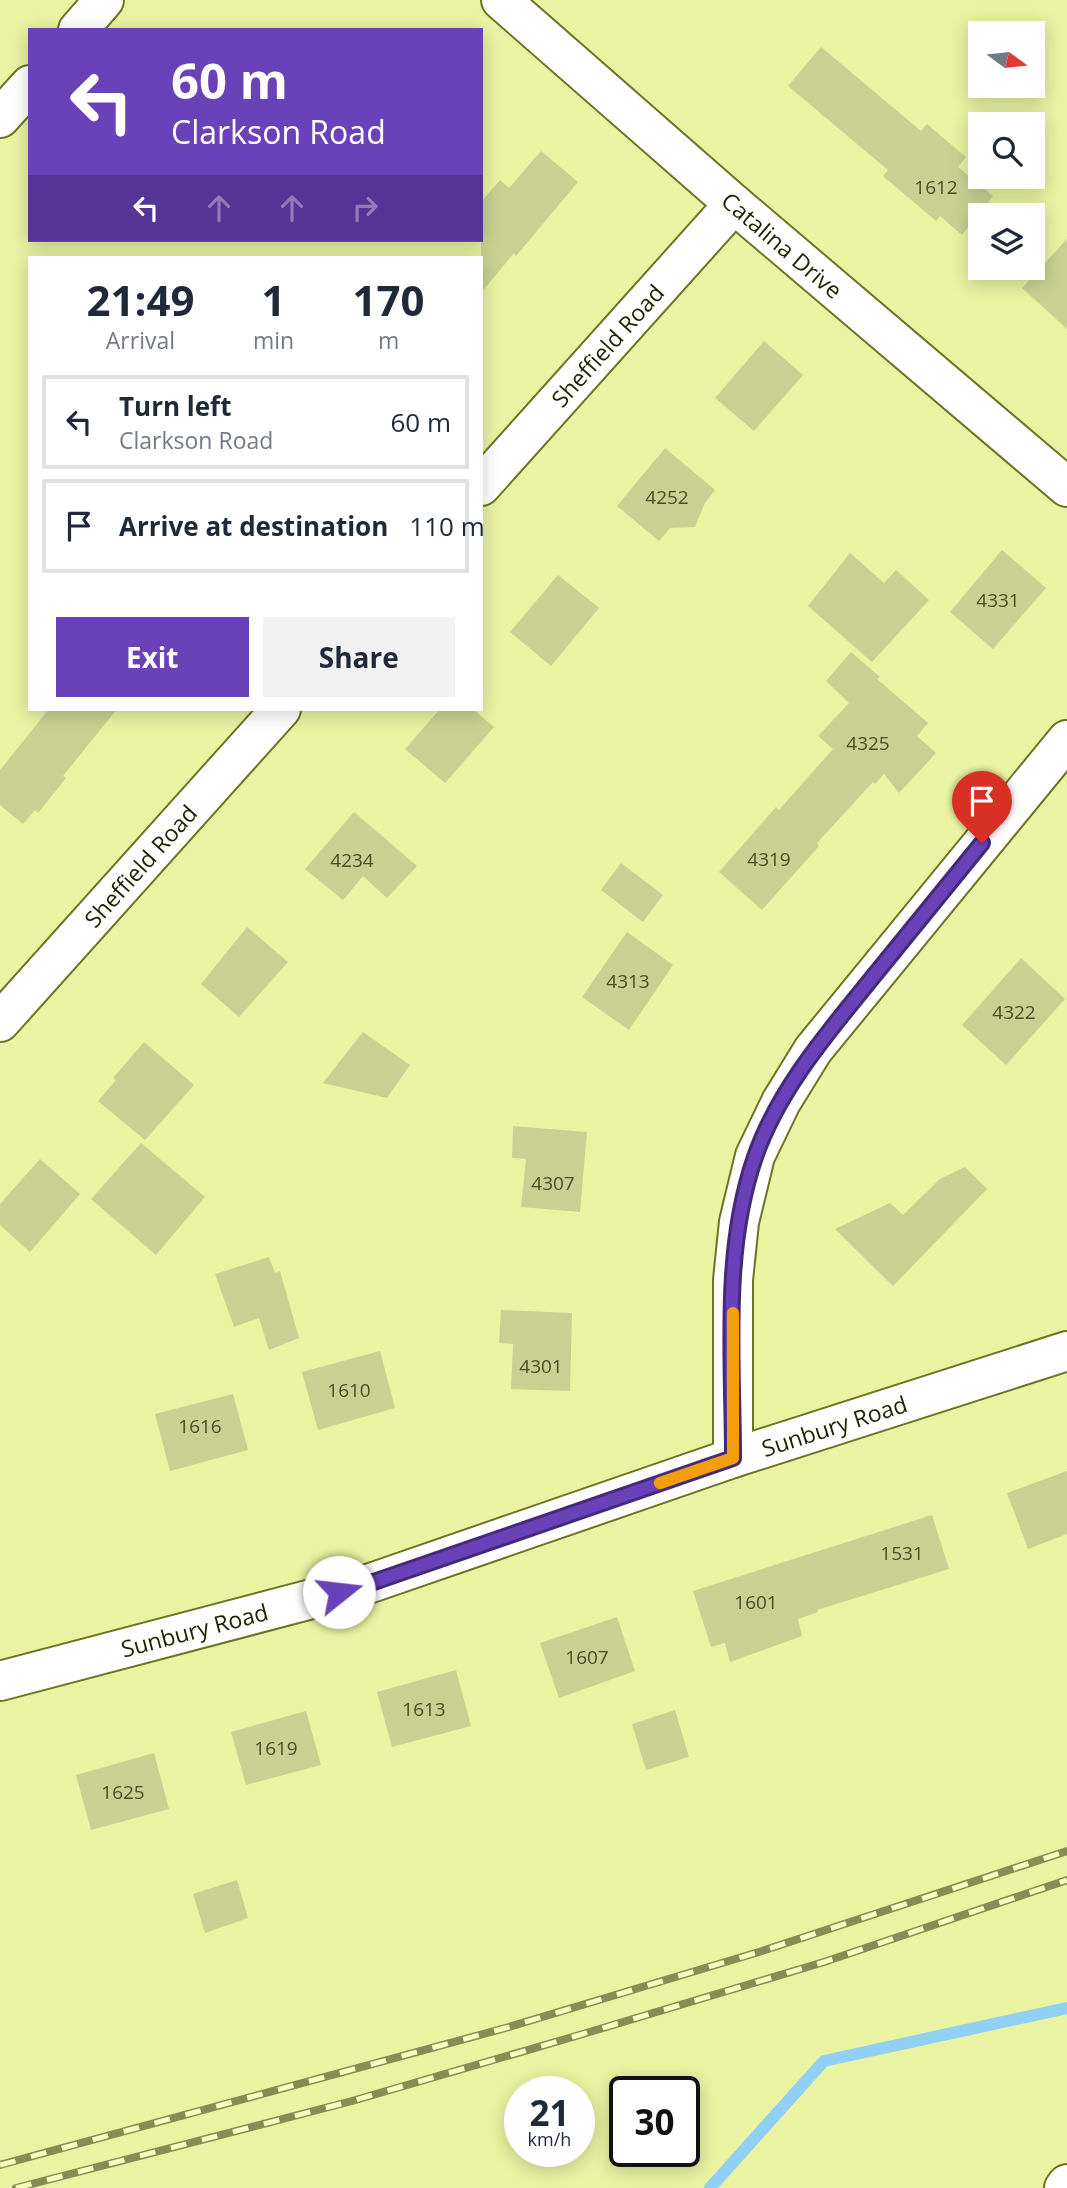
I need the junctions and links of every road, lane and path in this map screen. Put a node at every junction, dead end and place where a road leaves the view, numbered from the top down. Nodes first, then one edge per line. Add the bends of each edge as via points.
1 (104, 0) edge
2 (501, 0) edge
3 (80, 28) edge
4 (28, 87) edge
5 (0, 118) edge
6 (734, 204) junction
7 (483, 484) edge
8 (1067, 487) edge
9 (279, 711) edge
10 (1067, 740) edge
11 (0, 1022) edge
12 (1067, 1351) edge
13 (733, 1458) junction
14 (0, 1681) edge
15 (1067, 2183) edge
16 (1064, 2188) edge

1 - 3 street
2 - 6 street, Catalina Drive
4 - 5 street
6 - 7 street, Sheffield Road
6 - 8 street, Catalina Drive
9 - 11 street, Sheffield Road
10 - 13 street via 813,1051 755,1156 739,1222 733,1280
12 - 13 street, Sunbury Road
13 - 14 street, Sunbury Road via 365,1585
15 - 16 street

